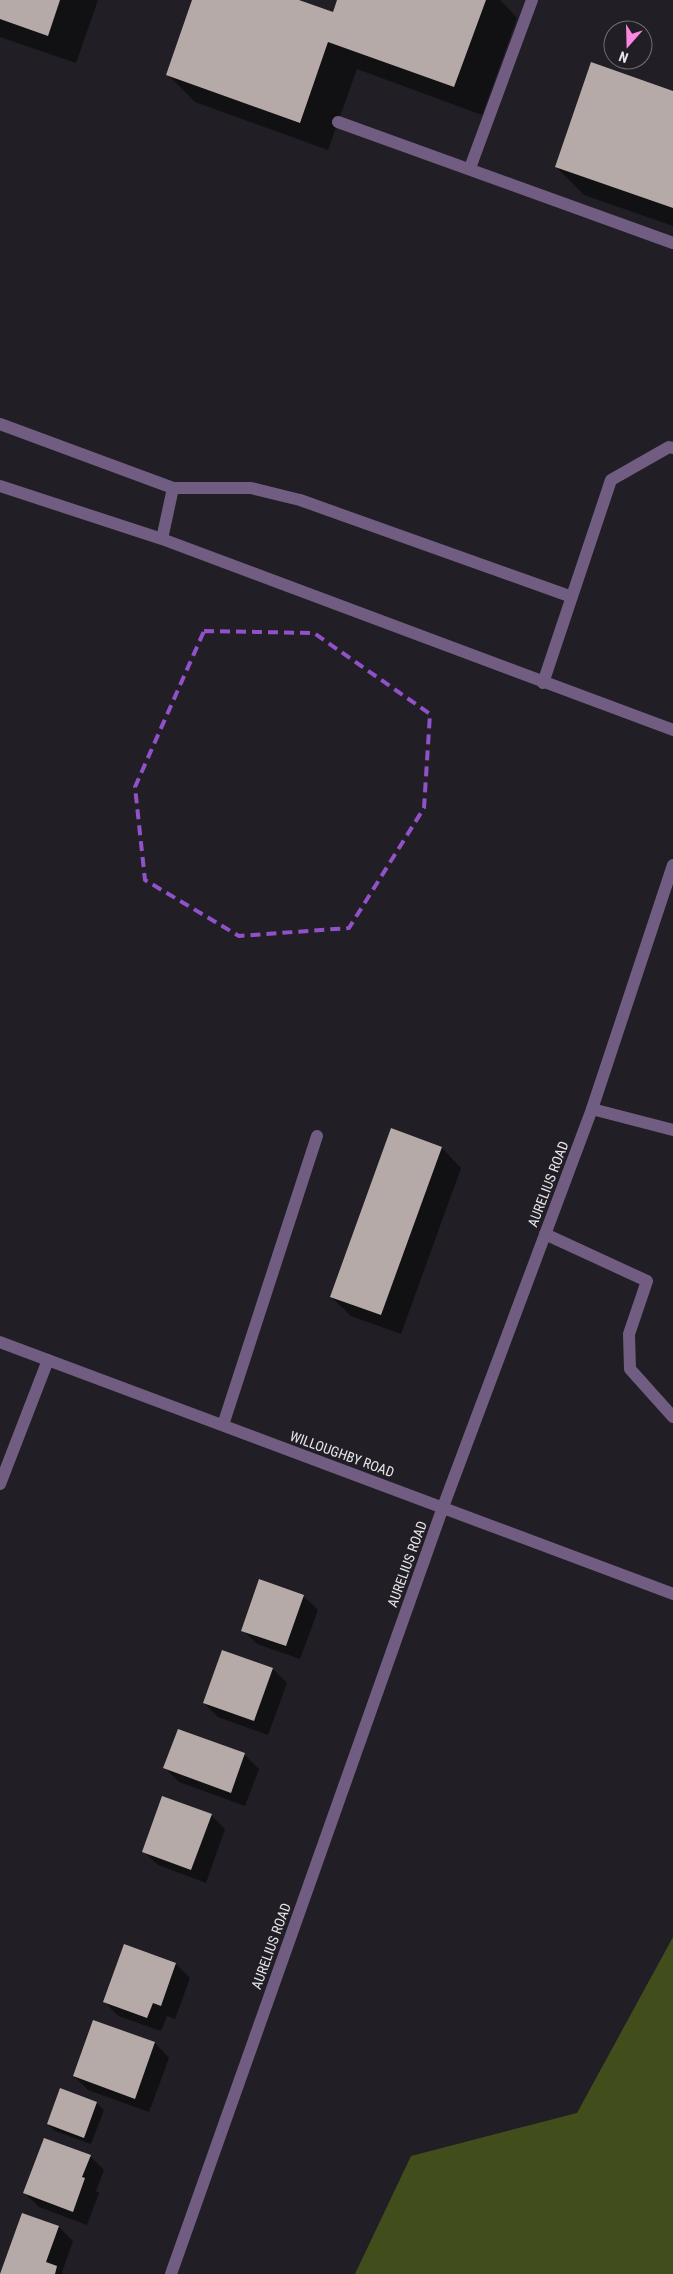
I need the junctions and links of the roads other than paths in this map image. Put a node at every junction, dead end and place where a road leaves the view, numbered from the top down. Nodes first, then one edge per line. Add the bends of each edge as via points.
1 (532, 0) edge
2 (338, 122) dead end
3 (470, 168) junction
4 (673, 243) edge
5 (0, 424) edge
6 (673, 448) edge
7 (0, 486) edge
8 (173, 488) junction
9 (162, 539) junction
10 (572, 597) junction
11 (543, 683) junction
12 (673, 730) edge
13 (673, 865) edge
14 (592, 1109) junction
15 (673, 1130) edge
16 (317, 1136) dead end
17 (545, 1234) junction
18 (0, 1342) edge
19 (48, 1360) junction
20 (673, 1417) edge
21 (223, 1425) junction
22 (0, 1484) edge
23 (443, 1508) junction
24 (673, 1594) edge
25 (171, 2274) edge

1 - 3 street
2 - 3 street
3 - 4 street
5 - 8 street
6 - 10 street via 669,447 611,480
7 - 9 street
8 - 9 street
8 - 10 street via 251,488 300,500
9 - 11 street
10 - 11 street
11 - 12 street
13 - 14 street, AURELIUS ROAD
14 - 15 street
14 - 17 street, AURELIUS ROAD
16 - 21 street
17 - 20 street via 647,1281 629,1334 630,1369
17 - 23 street, AURELIUS ROAD
18 - 19 street, WILLOUGHBY ROAD
19 - 21 street, WILLOUGHBY ROAD
19 - 22 street
21 - 23 street, WILLOUGHBY ROAD
23 - 24 street, WILLOUGHBY ROAD
23 - 25 street, AURELIUS ROAD

